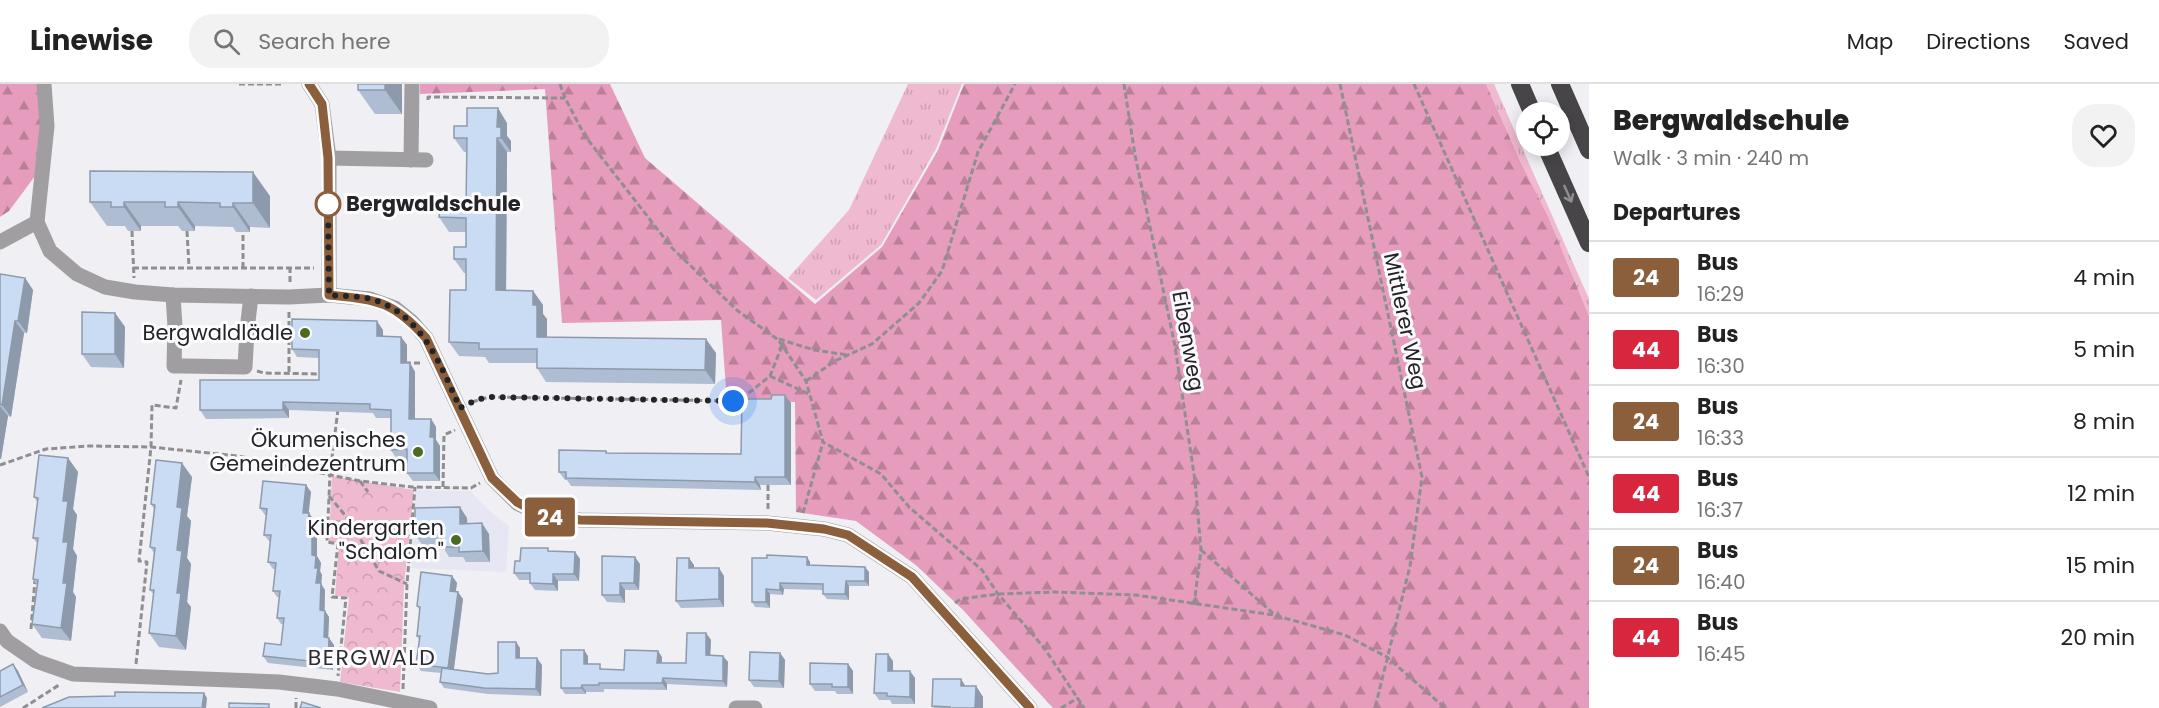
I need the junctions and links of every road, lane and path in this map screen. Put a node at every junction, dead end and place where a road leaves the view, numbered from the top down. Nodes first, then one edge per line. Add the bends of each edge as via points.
1 (44, 84) edge
2 (239, 84) edge
3 (263, 84) edge
4 (284, 84) edge
5 (309, 84) edge
6 (412, 84) edge
7 (560, 84) edge
8 (1015, 84) edge
9 (1124, 84) edge
10 (1340, 84) edge
11 (1414, 84) edge
12 (1520, 84) edge
13 (1560, 84) edge
14 (565, 98) junction
15 (1528, 102) edge
16 (428, 108) dead end
17 (1589, 150) edge
18 (1550, 156) edge
19 (328, 158) junction
20 (37, 222) junction
21 (132, 231) dead end
22 (187, 231) dead end
23 (243, 232) dead end
24 (0, 242) edge
25 (1589, 243) edge
26 (189, 267) junction
27 (133, 268) junction
28 (243, 268) junction
29 (328, 268) junction
30 (134, 285) dead end
31 (173, 295) junction
32 (329, 295) junction
33 (251, 296) junction
34 (289, 297) junction
35 (777, 339) junction
36 (782, 345) junction
37 (848, 355) junction
38 (321, 363) edge
39 (404, 363) edge
40 (439, 364) junction
41 (183, 366) junction
42 (264, 373) dead end
43 (290, 373) junction
44 (770, 376) junction
45 (806, 381) junction
46 (809, 394) junction
47 (339, 401) edge
48 (460, 408) junction
49 (467, 424) junction
50 (824, 442) junction
51 (151, 447) junction
52 (46, 449) junction
53 (45, 460) edge
54 (0, 465) edge
55 (330, 474) junction
56 (1589, 477) edge
57 (492, 478) junction
58 (768, 479) edge
59 (360, 481) junction
60 (415, 487) junction
61 (443, 487) junction
62 (368, 492) dead end
63 (329, 495) junction
64 (767, 523) junction
65 (799, 526) junction
66 (1201, 550) junction
67 (36, 573) edge
68 (407, 584) junction
69 (998, 594) junction
70 (1194, 605) junction
71 (943, 611) junction
72 (1274, 615) junction
73 (31, 629) edge
74 (0, 631) edge
75 (1388, 657) junction
76 (340, 660) dead end
77 (73, 674) junction
78 (135, 676) junction
79 (403, 693) dead end
80 (1078, 698) junction
81 (22, 708) edge
82 (430, 708) edge
83 (736, 708) edge
84 (755, 708) edge
85 (1030, 708) edge
86 (1061, 708) edge
87 (1084, 708) edge
88 (1375, 708) edge
89 (1445, 708) edge

1 - 20 street via 47,126
2 - 3 path
3 - 4 path
5 - 19 street via 322,104
6 - 19 street via 418,160
7 - 14 path
8 - 37 path via 978,152 942,270 919,303 872,344
9 - 66 path, Eibenweg via 1175,346
10 - 75 path, Mittlerer Weg via 1422,477 1410,566
11 - 56 path
12 - 15 highway
13 - 17 highway
14 - 16 path via 428,98
14 - 35 path via 585,136 672,248 738,311
18 -> 25 highway
19 - 29 street
20 - 24 street
20 - 31 street via 50,250 77,274 105,286
21 - 27 path
22 - 26 path
23 - 28 path
26 - 27 path
26 - 28 path
27 - 30 path
28 - 29 path
29 - 32 street
31 - 33 street
31 - 41 street via 174,366
32 - 34 street
32 - 40 street via 370,299 394,308 426,338
33 - 34 street
33 - 41 street via 245,367
34 - 43 path
35 - 36 path
35 - 37 path
36 - 44 path
36 - 45 path
37 - 45 path
38 - 43 path via 321,374
39 - 40 path
40 - 48 street
41 - 51 path via 176,408 152,405
42 - 43 path
44 - 46 path
44 - 48 path via 733,401 489,397
45 - 46 path
46 - 50 path
47 - 55 path
48 - 49 street
49 - 57 street
49 - 61 path via 444,435
50 - 65 path
50 - 69 path via 881,474 909,507 982,570
51 - 52 path
51 - 55 path via 238,456
51 - 78 path via 139,561 147,562
52 - 53 path
52 - 54 path
55 - 59 path
55 - 63 path
57 - 61 path via 471,488
57 - 64 street via 517,502 555,518
58 - 64 path
59 - 60 path
59 - 62 path
60 - 61 path
60 - 68 path
63 - 68 path via 379,571
63 - 76 path via 327,542 338,544 332,597 346,598
64 - 65 street
65 - 71 street via 848,535 912,577
66 - 70 path, Eibenweg
66 - 72 path
67 - 73 path
68 - 79 path
69 - 70 path via 1136,595
69 - 71 path via 961,599
69 - 80 path via 1045,649
70 - 72 path
71 - 85 street
72 - 75 path via 1345,635
74 - 77 street via 7,641 36,661
75 - 88 path, Mittlerer Weg
75 - 89 path
77 - 78 street
77 - 81 path
78 - 82 street via 337,688
80 - 86 path
80 - 87 path
83 - 84 street

